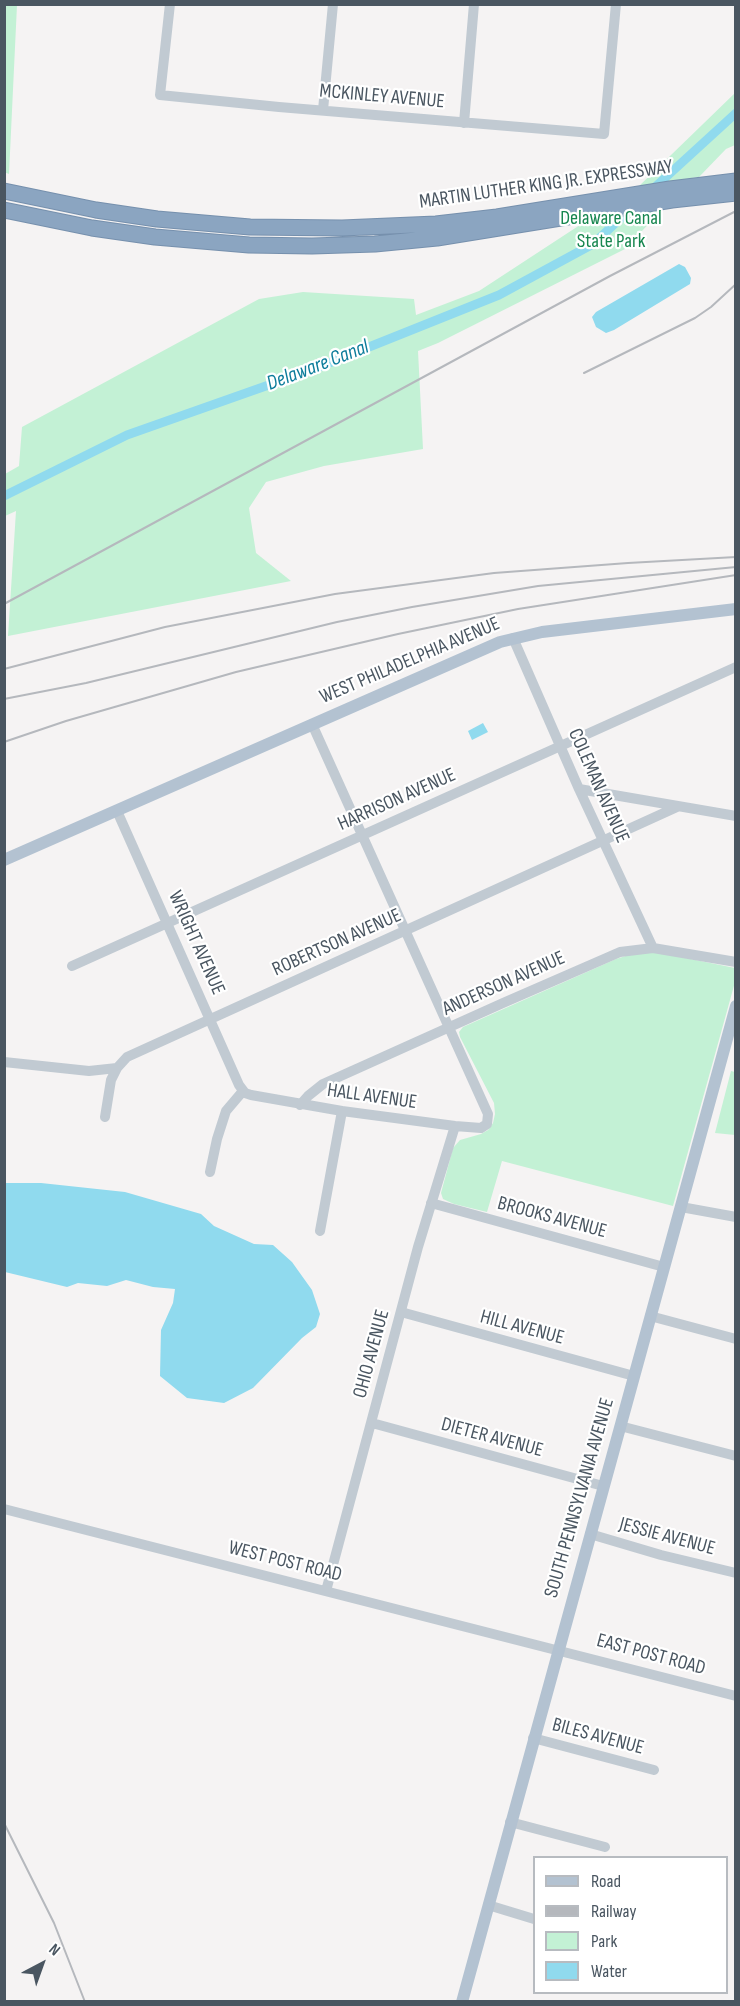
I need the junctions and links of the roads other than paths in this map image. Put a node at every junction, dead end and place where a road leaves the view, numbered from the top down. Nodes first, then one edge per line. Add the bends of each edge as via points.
1 (170, 4) edge
2 (333, 4) edge
3 (474, 4) edge
4 (616, 4) edge
5 (323, 110) junction
6 (464, 123) junction
7 (735, 181) edge
8 (4, 191) edge
9 (735, 193) edge
10 (600, 206) junction
11 (4, 210) edge
12 (735, 609) edge
13 (513, 638) junction
14 (735, 667) edge
15 (312, 724) junction
16 (560, 746) junction
17 (579, 789) junction
18 (677, 807) junction
19 (117, 811) junction
20 (735, 816) edge
21 (363, 835) junction
22 (603, 842) junction
23 (4, 860) edge
24 (167, 924) junction
25 (406, 931) junction
26 (653, 948) junction
27 (735, 962) edge
28 (72, 966) dead end
29 (735, 1006) edge
30 (211, 1020) junction
31 (450, 1027) junction
32 (4, 1062) edge
33 (117, 1068) junction
34 (243, 1091) junction
35 (300, 1105) junction
36 (342, 1111) junction
37 (105, 1117) dead end
38 (455, 1126) junction
39 (210, 1172) dead end
40 (431, 1203) junction
41 (681, 1207) junction
42 (735, 1217) edge
43 (320, 1231) dead end
44 (664, 1267) junction
45 (401, 1312) junction
46 (650, 1316) junction
47 (735, 1340) edge
48 (634, 1376) junction
49 (372, 1423) junction
50 (620, 1426) junction
51 (735, 1456) edge
52 (603, 1486) junction
53 (4, 1509) edge
54 (590, 1534) junction
55 (735, 1573) edge
56 (327, 1592) junction
57 (558, 1649) junction
58 (735, 1696) edge
59 (533, 1738) junction
60 (654, 1770) dead end
61 (510, 1822) junction
62 (605, 1847) dead end
63 (488, 1905) junction
64 (533, 1919) edge
65 (462, 2001) edge

1 - 5 street, MCKINLEY AVENUE via 160,95
2 - 5 street
3 - 6 street
4 - 6 street, MCKINLEY AVENUE via 604,134
5 - 6 street, MCKINLEY AVENUE
7 - 10 highway, MARTIN LUTHER KING JR. EXPRESSWAY
8 - 10 highway, MARTIN LUTHER KING JR. EXPRESSWAY via 126,215 280,228 436,224
9 - 10 highway, MARTIN LUTHER KING JR. EXPRESSWAY
10 - 11 highway, MARTIN LUTHER KING JR. EXPRESSWAY via 468,234 405,242 280,246 123,233
12 - 13 main road, WEST PHILADELPHIA AVENUE
13 - 15 main road, WEST PHILADELPHIA AVENUE
13 - 16 street, COLEMAN AVENUE
14 - 16 street, HARRISON AVENUE
15 - 19 main road, WEST PHILADELPHIA AVENUE
15 - 21 street
16 - 17 street, COLEMAN AVENUE
16 - 21 street, HARRISON AVENUE
17 - 18 street
17 - 22 street, COLEMAN AVENUE
18 - 20 street
18 - 22 street, ROBERTSON AVENUE
19 - 23 main road, WEST PHILADELPHIA AVENUE
19 - 24 street, WRIGHT AVENUE
21 - 24 street, HARRISON AVENUE
21 - 25 street
22 - 25 street, ROBERTSON AVENUE
22 - 26 street, COLEMAN AVENUE
24 - 28 street, HARRISON AVENUE
24 - 30 street, WRIGHT AVENUE
25 - 30 street, ROBERTSON AVENUE
25 - 31 street
26 - 27 street, ANDERSON AVENUE
26 - 31 street, ANDERSON AVENUE via 620,952
29 - 41 main road, SOUTH PENNSYLVANIA AVENUE
30 - 33 street, ROBERTSON AVENUE via 127,1057
30 - 34 street, WRIGHT AVENUE
31 - 35 street, ANDERSON AVENUE via 323,1084
31 - 38 street, HALL AVENUE via 488,1114 487,1124 481,1128
32 - 33 street via 89,1071
33 - 37 street
34 - 35 street, HALL AVENUE
34 - 39 street via 226,1111
35 - 36 street, HALL AVENUE
36 - 38 street, HALL AVENUE
36 - 43 street
38 - 40 street, OHIO AVENUE
40 - 44 street, BROOKS AVENUE
40 - 45 street, OHIO AVENUE
41 - 42 street
41 - 44 main road, SOUTH PENNSYLVANIA AVENUE
44 - 46 main road, SOUTH PENNSYLVANIA AVENUE
45 - 48 street, HILL AVENUE
45 - 49 street, OHIO AVENUE
46 - 47 street
46 - 48 main road, SOUTH PENNSYLVANIA AVENUE
48 - 50 main road, SOUTH PENNSYLVANIA AVENUE
49 - 52 street, DIETER AVENUE
49 - 56 street, OHIO AVENUE
50 - 51 street
50 - 52 main road, SOUTH PENNSYLVANIA AVENUE
52 - 54 main road, SOUTH PENNSYLVANIA AVENUE
53 - 56 street, WEST POST ROAD
54 - 55 street, JESSIE AVENUE
54 - 57 main road, SOUTH PENNSYLVANIA AVENUE
56 - 57 street, WEST POST ROAD
57 - 58 street, EAST POST ROAD
57 - 59 main road, SOUTH PENNSYLVANIA AVENUE
59 - 60 street, BILES AVENUE
59 - 61 main road, SOUTH PENNSYLVANIA AVENUE
61 - 62 street
61 - 63 main road, SOUTH PENNSYLVANIA AVENUE
63 - 64 street
63 - 65 main road, SOUTH PENNSYLVANIA AVENUE

